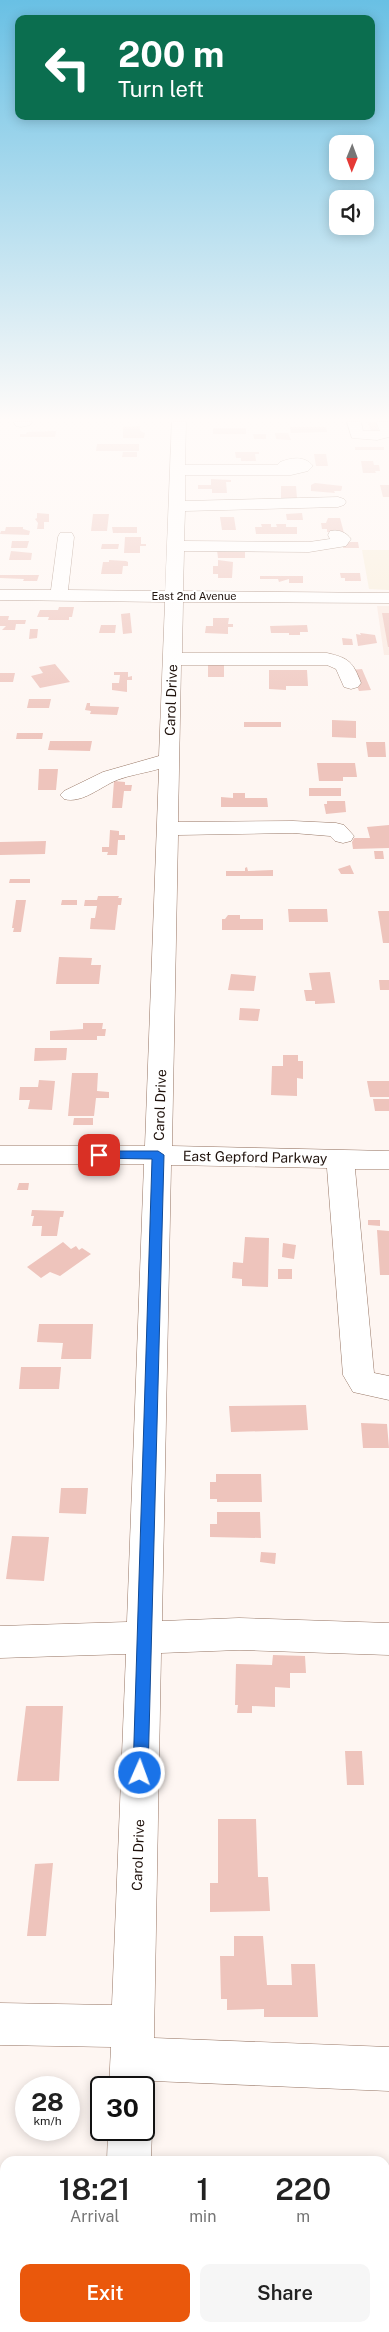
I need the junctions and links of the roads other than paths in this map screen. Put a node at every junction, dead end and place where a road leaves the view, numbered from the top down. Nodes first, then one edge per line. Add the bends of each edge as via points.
1 (176, 531) edge
2 (336, 535) dead end
3 (66, 537) dead end
4 (176, 546) junction
5 (0, 595) edge
6 (59, 595) junction
7 (174, 596) junction
8 (389, 598) edge
9 (172, 659) junction
10 (351, 683) dead end
11 (169, 760) junction
12 (71, 795) dead end
13 (167, 829) junction
14 (343, 836) dead end
15 (0, 1155) edge
16 (158, 1155) junction
17 (340, 1159) junction
18 (389, 1160) edge
19 (389, 1388) edge
20 (144, 1637) junction
21 (389, 1639) edge
22 (0, 1642) edge
23 (0, 2024) edge
24 (132, 2057) edge
25 (389, 2069) edge
26 (130, 2141) edge
27 (129, 2156) edge

1 - 4 street, Carol Drive
2 - 4 street via 343,539 340,542 309,547
3 - 6 street
4 - 7 street, Carol Drive
5 - 6 street, East 2nd Avenue
6 - 7 street, East 2nd Avenue
7 - 8 street, East 2nd Avenue
7 - 9 street, Carol Drive
9 - 10 street via 327,659 345,665
9 - 11 street, Carol Drive
11 - 12 street via 110,776
11 - 13 street, Carol Drive
13 - 14 street via 293,827 336,830
13 - 16 street, Carol Drive
15 - 16 street, East Gepford Parkway
16 - 17 street, East Gepford Parkway
16 - 20 street, Carol Drive
17 - 18 street, East Gepford Parkway
17 - 19 street via 359,1375 364,1383
20 - 21 street via 239,1634
20 - 22 street
20 - 24 street, Carol Drive
23 - 24 street
24 - 25 street
26 - 27 street

